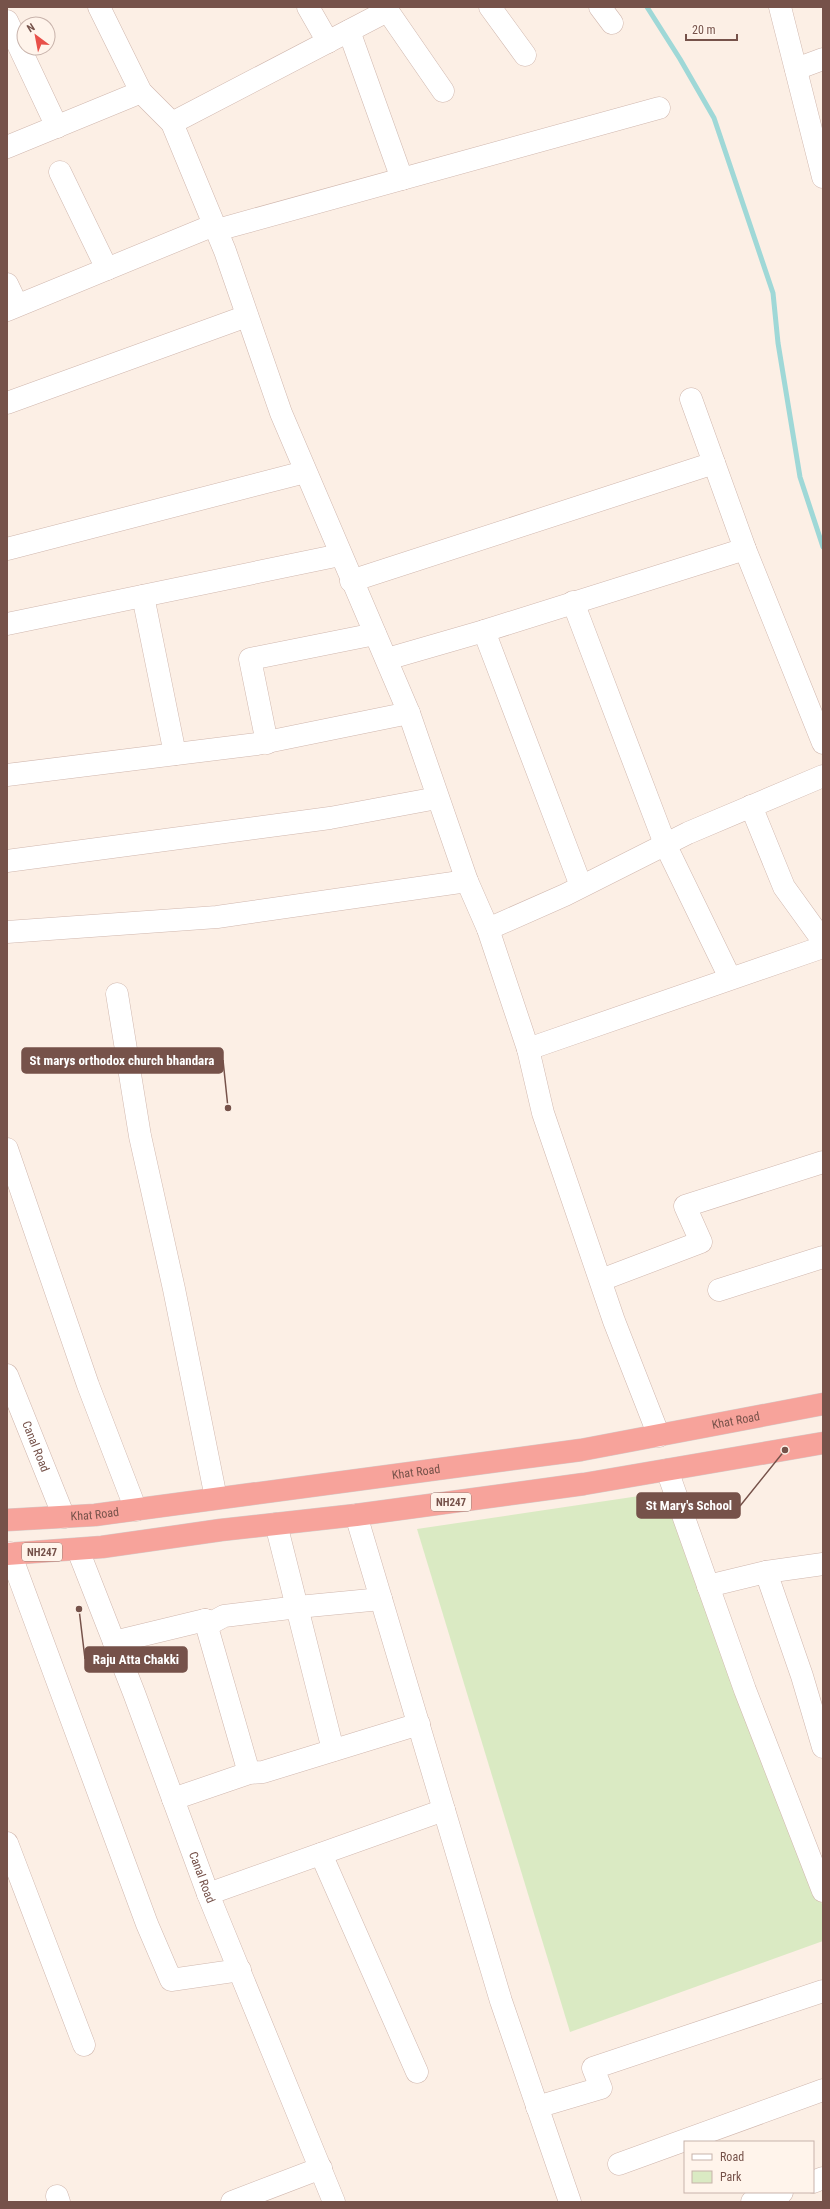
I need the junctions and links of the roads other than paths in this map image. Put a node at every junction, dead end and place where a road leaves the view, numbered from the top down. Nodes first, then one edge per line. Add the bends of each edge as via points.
1 (99, 7) edge
2 (308, 7) edge
3 (490, 7) edge
4 (780, 7) edge
5 (386, 9) edge
6 (7, 21) edge
7 (349, 31) junction
8 (328, 42) junction
9 (525, 55) dead end
10 (823, 59) edge
11 (796, 69) junction
12 (443, 91) dead end
13 (140, 92) junction
14 (659, 108) dead end
15 (172, 123) junction
16 (57, 127) junction
17 (7, 147) edge
18 (60, 172) dead end
19 (823, 177) edge
20 (402, 179) junction
21 (215, 228) junction
22 (107, 269) junction
23 (7, 284) edge
24 (12, 307) edge
25 (247, 316) junction
26 (691, 399) dead end
27 (7, 403) edge
28 (714, 463) junction
29 (305, 472) junction
30 (7, 549) edge
31 (746, 549) junction
32 (340, 555) junction
33 (351, 581) junction
34 (143, 596) junction
35 (573, 602) junction
36 (7, 624) edge
37 (484, 631) junction
38 (375, 634) junction
39 (387, 659) junction
40 (409, 713) junction
41 (266, 742) junction
42 (823, 743) edge
43 (175, 754) junction
44 (7, 775) edge
45 (823, 776) edge
46 (437, 798) junction
47 (751, 806) junction
48 (665, 844) junction
49 (7, 861) edge
50 (467, 882) junction
51 (581, 886) junction
52 (488, 929) junction
53 (7, 932) edge
54 (823, 941) edge
55 (823, 947) edge
56 (730, 978) junction
57 (117, 994) dead end
58 (528, 1049) junction
59 (7, 1149) edge
60 (823, 1162) edge
61 (823, 1257) edge
62 (600, 1280) junction
63 (719, 1290) dead end
64 (7, 1376) edge
65 (823, 1404) edge
66 (15, 1418) edge
67 (659, 1436) junction
68 (823, 1443) edge
69 (668, 1470) junction
70 (216, 1498) junction
71 (136, 1510) junction
72 (356, 1515) junction
73 (64, 1517) junction
74 (7, 1520) edge
75 (276, 1524) junction
76 (78, 1550) junction
77 (9, 1554) edge
78 (823, 1564) edge
79 (766, 1572) junction
80 (708, 1586) junction
81 (381, 1599) junction
82 (298, 1607) junction
83 (205, 1620) junction
84 (114, 1642) junction
85 (818, 1710) edge
86 (419, 1724) junction
87 (823, 1747) edge
88 (333, 1750) junction
89 (249, 1773) junction
90 (173, 1799) junction
91 (444, 1810) junction
92 (7, 1843) edge
93 (814, 1846) edge
94 (321, 1854) junction
95 (15, 1887) edge
96 (823, 1891) edge
97 (208, 1894) junction
98 (240, 1970) junction
99 (823, 1991) edge
100 (84, 2045) dead end
101 (417, 2072) dead end
102 (823, 2090) edge
103 (537, 2107) junction
104 (619, 2164) dead end
105 (321, 2168) junction
106 (779, 2193) edge
107 (232, 2202) edge
108 (334, 2202) edge
109 (570, 2202) edge
110 (752, 2202) edge

1 - 13 street
2 - 8 street
3 - 9 street
4 - 11 street
5 - 7 street
5 - 12 street
6 - 16 street
7 - 8 street
7 - 20 street
8 - 15 street
10 - 11 street
11 - 19 street
13 - 15 street
13 - 16 street
14 - 20 street
15 - 21 street
16 - 17 street
18 - 22 street
20 - 21 street
21 - 22 street
21 - 25 street
22 - 24 street
23 - 24 street
25 - 27 street
25 - 29 street
26 - 28 street
28 - 31 street
28 - 33 street
29 - 30 street
29 - 32 street
31 - 35 street
31 - 42 street
32 - 33 street
32 - 34 street
33 - 38 street
34 - 36 street
34 - 43 street
35 - 37 street
35 - 48 street
37 - 39 street
37 - 51 street
38 - 39 street
38 - 41 street via 250,659
39 - 40 street
40 - 41 street
40 - 46 street
41 - 43 street
43 - 44 street
45 - 47 street
46 - 49 street via 330,818
46 - 50 street
47 - 48 street
47 - 54 street via 784,887
48 - 51 street
48 - 56 street
50 - 52 street
50 - 53 street via 217,916
51 - 52 street
52 - 58 street
55 - 56 street
56 - 58 street
57 - 70 street via 140,1136
58 - 62 street via 542,1113
59 - 71 street via 88,1385
60 - 62 street via 685,1206 701,1242
61 - 63 street
62 - 67 street
64 - 66 street, Canal Road
65 - 67 highway, Khat Road
66 - 73 street, Canal Road
67 - 69 highway
67 - 70 highway, Khat Road via 581,1450
68 - 69 highway, NH247
69 - 72 highway, NH247
69 - 80 street
70 - 71 highway, Khat Road
71 - 73 highway, Khat Road
72 - 75 highway, NH247
72 - 81 street
73 - 74 highway, Khat Road
73 - 76 highway, NH247
75 - 76 highway, NH247
75 - 82 street
76 - 77 highway, NH247
76 - 84 street, Canal Road
77 - 98 street via 171,1980
78 - 79 street
79 - 80 street
79 - 85 street via 802,1676
80 - 93 street via 745,1690
81 - 82 street
81 - 86 street
82 - 83 street via 224,1616 213,1622
82 - 88 street
83 - 84 street
83 - 89 street
84 - 90 street, Canal Road
85 - 87 street
86 - 88 street
86 - 91 street
88 - 89 street via 263,1772
89 - 90 street
90 - 97 street, Canal Road
91 - 94 street
91 - 103 street via 501,2001
92 - 95 street
93 - 96 street
94 - 97 street
94 - 101 street
95 - 100 street
97 - 98 street, Canal Road
98 - 105 street, Canal Road
99 - 103 street via 593,2068 601,2088
102 - 104 street
103 - 109 street
105 - 107 street
105 - 108 street, Canal Road
106 - 110 street

